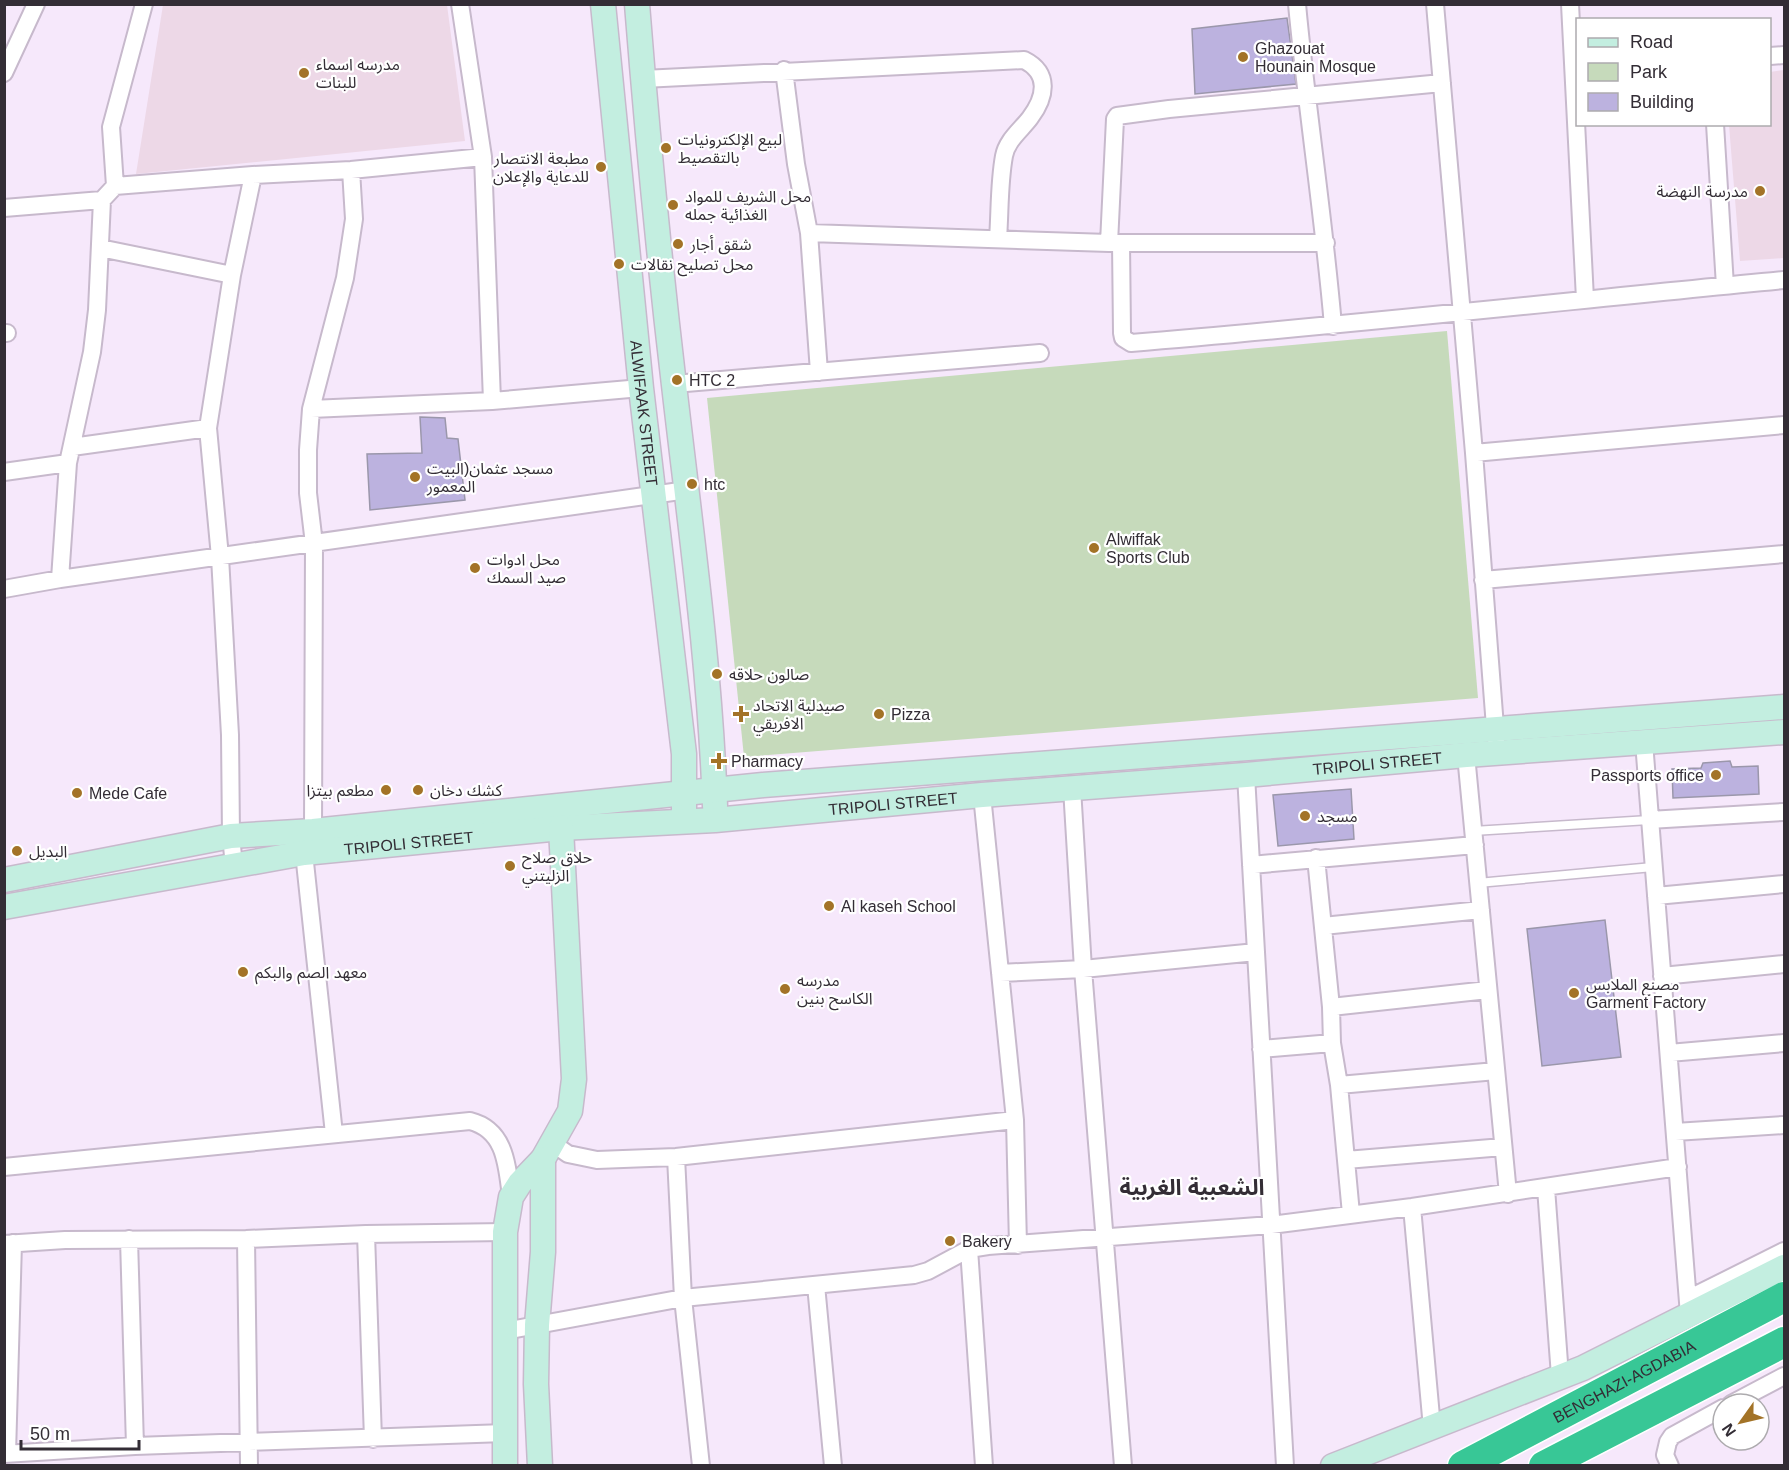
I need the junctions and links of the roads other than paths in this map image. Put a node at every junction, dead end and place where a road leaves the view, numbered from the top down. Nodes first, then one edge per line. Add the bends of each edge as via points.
1 (36, 4) edge
2 (144, 4) edge
3 (460, 4) edge
4 (603, 4) edge
5 (637, 4) edge
6 (1297, 4) edge
7 (1435, 4) edge
8 (1569, 4) edge
9 (1575, 68) edge
10 (784, 70) junction
11 (4, 73) edge
12 (643, 79) junction
13 (1442, 83) junction
14 (1576, 91) edge
15 (1306, 97) junction
16 (1578, 126) edge
17 (1715, 126) edge
18 (483, 157) junction
19 (351, 170) junction
20 (253, 175) junction
21 (115, 186) junction
22 (102, 201) junction
23 (4, 208) edge
24 (809, 233) junction
25 (998, 239) junction
26 (1115, 243) junction
27 (1326, 243) junction
28 (100, 248) junction
29 (232, 275) junction
30 (1785, 280) edge
31 (1725, 286) junction
32 (1585, 299) junction
33 (1462, 311) junction
34 (1333, 326) junction
35 (1040, 353) dead end
36 (819, 372) junction
37 (674, 384) junction
38 (641, 388) junction
39 (492, 401) junction
40 (310, 409) junction
41 (1785, 426) edge
42 (208, 428) junction
43 (1474, 453) junction
44 (70, 455) junction
45 (4, 472) edge
46 (687, 490) junction
47 (653, 496) junction
48 (314, 544) junction
49 (1785, 554) edge
50 (220, 557) junction
51 (60, 579) junction
52 (1483, 580) junction
53 (4, 589) edge
54 (1785, 707) edge
55 (1785, 732) edge
56 (712, 740) junction
57 (1496, 741) junction
58 (1644, 742) junction
59 (684, 754) junction
60 (1466, 755) junction
61 (1246, 775) junction
62 (763, 786) junction
63 (1072, 788) junction
64 (714, 791) junction
65 (685, 794) junction
66 (982, 795) junction
67 (637, 797) junction
68 (1785, 812) edge
69 (715, 820) junction
70 (1649, 820) junction
71 (684, 821) junction
72 (561, 828) junction
73 (313, 831) junction
74 (231, 836) junction
75 (1474, 838) junction
76 (304, 853) junction
77 (1316, 858) junction
78 (1251, 865) junction
79 (234, 866) junction
80 (1653, 867) junction
81 (4, 880) edge
82 (1478, 883) junction
83 (1785, 884) edge
84 (1656, 896) junction
85 (4, 907) edge
86 (1481, 910) junction
87 (1323, 926) junction
88 (1256, 952) junction
89 (1785, 964) edge
90 (1083, 969) junction
91 (1000, 973) junction
92 (1662, 976) junction
93 (1488, 990) junction
94 (1331, 1007) junction
95 (1332, 1043) junction
96 (1785, 1043) edge
97 (1261, 1049) junction
98 (1669, 1053) junction
99 (1496, 1071) junction
100 (1339, 1085) junction
101 (1015, 1120) junction
102 (1785, 1125) edge
103 (1675, 1132) junction
104 (334, 1134) junction
105 (1503, 1147) junction
106 (548, 1151) junction
107 (676, 1157) junction
108 (1346, 1160) junction
109 (4, 1167) edge
110 (1678, 1167) junction
111 (1546, 1188) junction
112 (1508, 1194) junction
113 (511, 1197) junction
114 (1412, 1207) junction
115 (1351, 1214) junction
116 (1271, 1225) junction
117 (505, 1232) junction
118 (366, 1234) junction
119 (1106, 1238) junction
120 (129, 1239) junction
121 (246, 1239) junction
122 (9, 1244) edge
123 (1018, 1245) junction
124 (969, 1249) junction
125 (1785, 1251) edge
126 (1785, 1267) edge
127 (816, 1285) junction
128 (1785, 1297) edge
129 (683, 1298) junction
130 (1689, 1307) junction
131 (537, 1325) junction
132 (505, 1331) junction
133 (1785, 1342) edge
134 (1560, 1376) junction
135 (1785, 1377) edge
136 (1755, 1392) edge
137 (1711, 1415) edge
138 (1432, 1428) junction
139 (505, 1433) junction
140 (373, 1439) junction
141 (249, 1443) junction
142 (135, 1446) junction
143 (6, 1454) edge
144 (249, 1466) edge
145 (505, 1466) edge
146 (540, 1466) edge
147 (701, 1466) edge
148 (833, 1466) edge
149 (984, 1466) edge
150 (1123, 1466) edge
151 (1285, 1466) edge
152 (1333, 1466) edge
153 (1463, 1466) edge
154 (1544, 1466) edge
155 (1670, 1466) edge

1 - 11 street
2 - 21 street via 111,127
3 - 18 street
4 - 38 main road, ALWIFAAK STREET
5 - 12 main road, ALWIFAAK STREET
6 - 15 street
7 - 13 street
8 - 9 street
9 - 14 street
10 - 12 street
10 - 24 street
10 - 25 street via 1024,60 1035,65 1043,88 1032,115 1013,136 1004,155
12 - 37 main road, ALWIFAAK STREET
13 - 15 street
13 - 33 street
15 - 26 street via 1117,116
15 - 27 street
16 - 32 street
17 - 31 street
18 - 19 street
18 - 39 street
19 - 20 street
19 - 40 street via 354,219 345,278
20 - 21 street
20 - 29 street
21 - 22 street
22 - 23 street
22 - 28 street
24 - 25 street
24 - 36 street
25 - 26 street
26 - 27 street
26 - 34 street via 1126,342
27 - 34 street
28 - 29 street
28 - 44 street via 92,352
29 - 42 street
30 - 31 street
31 - 32 street
32 - 33 street
33 - 34 street
33 - 43 street
35 - 36 street
36 - 37 street
37 - 46 main road, ALWIFAAK STREET
38 - 39 street
38 - 47 main road, ALWIFAAK STREET
39 - 40 street
40 - 48 street via 307,474
41 - 43 street
42 - 44 street
42 - 50 street
43 - 52 street
44 - 45 street
44 - 51 street
46 - 47 street
46 - 56 main road, ALWIFAAK STREET
47 - 48 street
47 - 59 main road, ALWIFAAK STREET
48 - 50 street
48 - 73 street
49 - 52 street
50 - 51 street
50 - 74 street
51 - 53 street
52 - 57 street
54 - 57 main road, TRIPOLI STREET
55 - 58 main road, TRIPOLI STREET
56 - 62 main road via 730,771
56 - 64 main road, ALWIFAAK STREET
57 - 58 main road, TRIPOLI STREET
57 - 60 main road, TRIPOLI STREET
57 - 62 main road, TRIPOLI STREET
58 - 70 street
59 - 65 main road, ALWIFAAK STREET
59 - 67 main road via 661,786
60 - 61 main road, TRIPOLI STREET
60 - 75 street
61 - 63 main road, TRIPOLI STREET
61 - 78 street
62 - 64 main road, TRIPOLI STREET
63 - 66 main road, TRIPOLI STREET
63 - 90 street
64 - 65 main road, TRIPOLI STREET
64 - 69 main road, ALWIFAAK STREET
65 - 67 main road, TRIPOLI STREET
65 - 71 main road, ALWIFAAK STREET
66 - 69 main road, TRIPOLI STREET
66 - 91 street
67 - 73 main road, TRIPOLI STREET
68 - 70 street
69 - 71 main road, TRIPOLI STREET
70 - 75 lane
70 - 80 street
71 - 72 main road, TRIPOLI STREET
72 - 76 main road, TRIPOLI STREET
72 - 106 main road via 574,1079 570,1111
73 - 74 main road, TRIPOLI STREET
74 - 79 street
74 - 81 main road, TRIPOLI STREET
75 - 77 street
75 - 82 street
76 - 79 main road, TRIPOLI STREET
76 - 104 street
77 - 78 street
77 - 87 street
78 - 88 street
79 - 85 main road, TRIPOLI STREET
80 - 82 lane
80 - 84 street
82 - 86 street
83 - 84 street
84 - 92 street
86 - 87 street
86 - 93 street
87 - 94 street
88 - 90 street
88 - 97 street
89 - 92 street
90 - 91 street
90 - 119 street
91 - 101 street
92 - 98 street
93 - 94 street
93 - 99 street
94 - 95 street
95 - 97 street
95 - 100 street
96 - 98 street
97 - 116 street
98 - 103 street
99 - 100 street
99 - 105 street
100 - 108 street
101 - 107 street
101 - 123 street
102 - 103 street
103 - 110 street
104 - 109 street
104 - 113 street via 470,1121 480,1124 499,1141 506,1157
105 - 108 street
105 - 112 street
106 - 107 street via 597,1160
106 - 113 main road
106 - 131 main road
107 - 129 street
108 - 115 street
110 - 111 street
110 - 130 street
111 - 112 street
111 - 134 street
112 - 114 street
113 - 117 main road
114 - 115 street
114 - 138 street
115 - 116 street
116 - 119 street
116 - 151 street
117 - 118 street
117 - 132 main road
118 - 121 street
118 - 140 street
119 - 123 street
119 - 150 street
120 - 121 street
120 - 122 street
120 - 142 street
121 - 141 street
122 - 143 street
123 - 124 street
124 - 127 street via 914,1275
124 - 149 street
125 - 130 street
126 - 130 main road
127 - 129 street
127 - 148 street
128 - 153 highway, BENGHAZI-AGDABIA
129 - 131 street
129 - 147 street
130 - 134 main road via 1583,1368
131 - 132 street
131 - 146 main road
132 - 139 main road
133 - 154 highway
134 - 138 main road
135 - 136 street
137 - 155 street via 1672,1436 1665,1455
138 - 152 main road
139 - 140 street
139 - 145 main road
140 - 141 street
141 - 142 street
141 - 144 street
142 - 143 street

